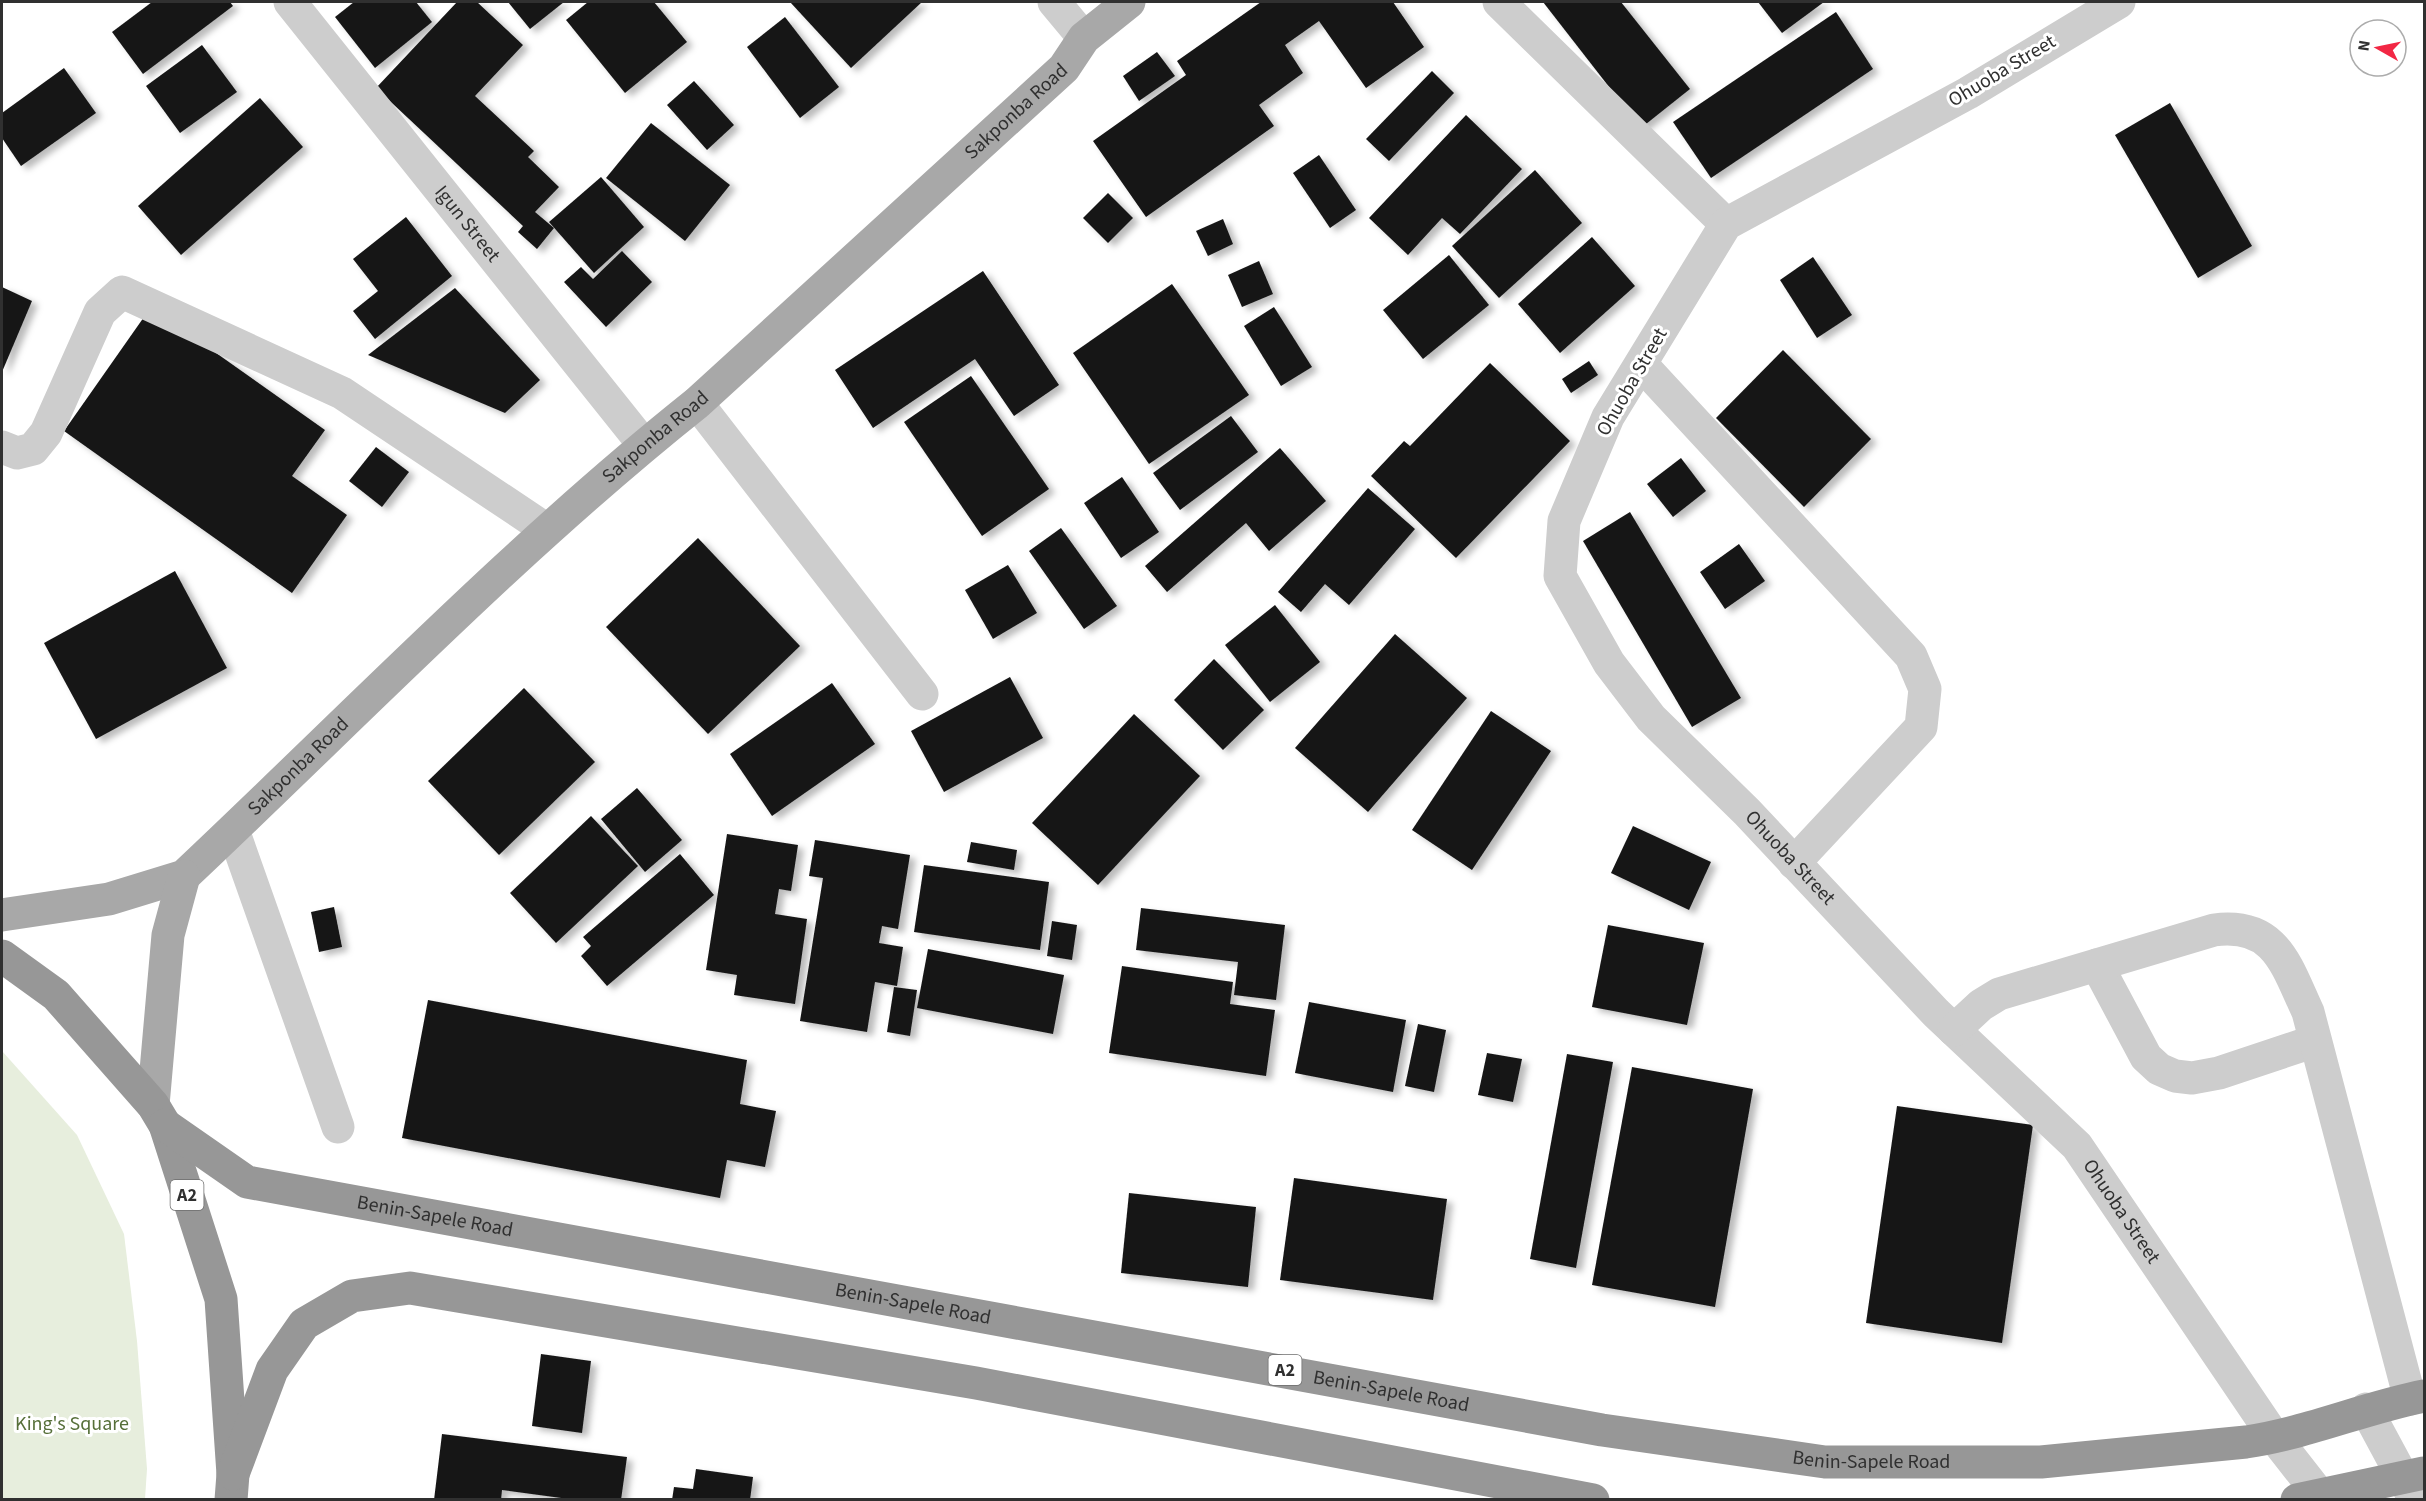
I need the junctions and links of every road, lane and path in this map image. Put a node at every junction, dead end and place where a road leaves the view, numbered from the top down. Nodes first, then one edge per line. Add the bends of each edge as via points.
1 (290, 2) edge
2 (1054, 2) edge
3 (1129, 2) edge
4 (1498, 2) edge
5 (2119, 2) edge
6 (1084, 38) junction
7 (1725, 224) junction
8 (1641, 364) junction
9 (696, 403) junction
10 (644, 445) junction
11 (2, 447) edge
12 (547, 530) junction
13 (922, 694) dead end
14 (233, 830) junction
15 (1794, 863) junction
16 (184, 876) junction
17 (2, 915) edge
18 (2, 956) edge
19 (2097, 965) junction
20 (1954, 1030) junction
21 (2316, 1041) junction
22 (159, 1115) junction
23 (338, 1127) dead end
24 (2417, 1397) edge
25 (2366, 1409) junction
26 (2275, 1438) junction
27 (2414, 1483) edge
28 (232, 1487) edge
29 (2314, 1497) edge
30 (1593, 1500) edge

1 - 10 street, Igun Street
2 - 6 street
3 - 6 main road, Sakponba Road
4 - 7 street
5 - 7 street, Ohuoba Street via 1968,93
6 - 9 main road, Sakponba Road via 1064,68
7 - 8 street, Ohuoba Street
8 - 15 street, Ohuoba Street via 1608,417 1564,521 1560,576 1609,663 1652,718
8 - 15 street via 1911,656 1925,689 1921,727
9 - 10 main road, Sakponba Road
9 - 13 street
10 - 12 main road, Sakponba Road
11 - 12 street via 16,453 33,449 40,441 100,312 123,292 342,393
12 - 14 main road, Sakponba Road
14 - 16 main road, Sakponba Road
14 - 23 street
15 - 20 street, Ohuoba Street
16 - 17 main road, Sakponba Road via 109,898
16 - 22 main road via 168,935
18 - 22 highway, A2 via 56,995
19 - 20 street via 1999,994
19 - 21 street via 2146,1057 2175,1076 2192,1078 2219,1073
19 - 21 street via 2214,930 2249,930 2280,953 2308,1012
20 - 26 street, Ohuoba Street via 2077,1146
21 - 24 street
22 - 26 highway, Benin-Sapele Road / A2 via 247,1182 1602,1430 1825,1462 2041,1462
22 - 28 highway, A2 via 221,1299
24 - 25 highway, Benin-Sapele Road / A2
25 - 26 highway, Benin-Sapele Road / A2
25 - 27 street
26 - 29 street, Ohuoba Street
27 - 29 highway
28 - 30 highway, A2 via 272,1370 304,1324 352,1296 410,1288 965,1381

